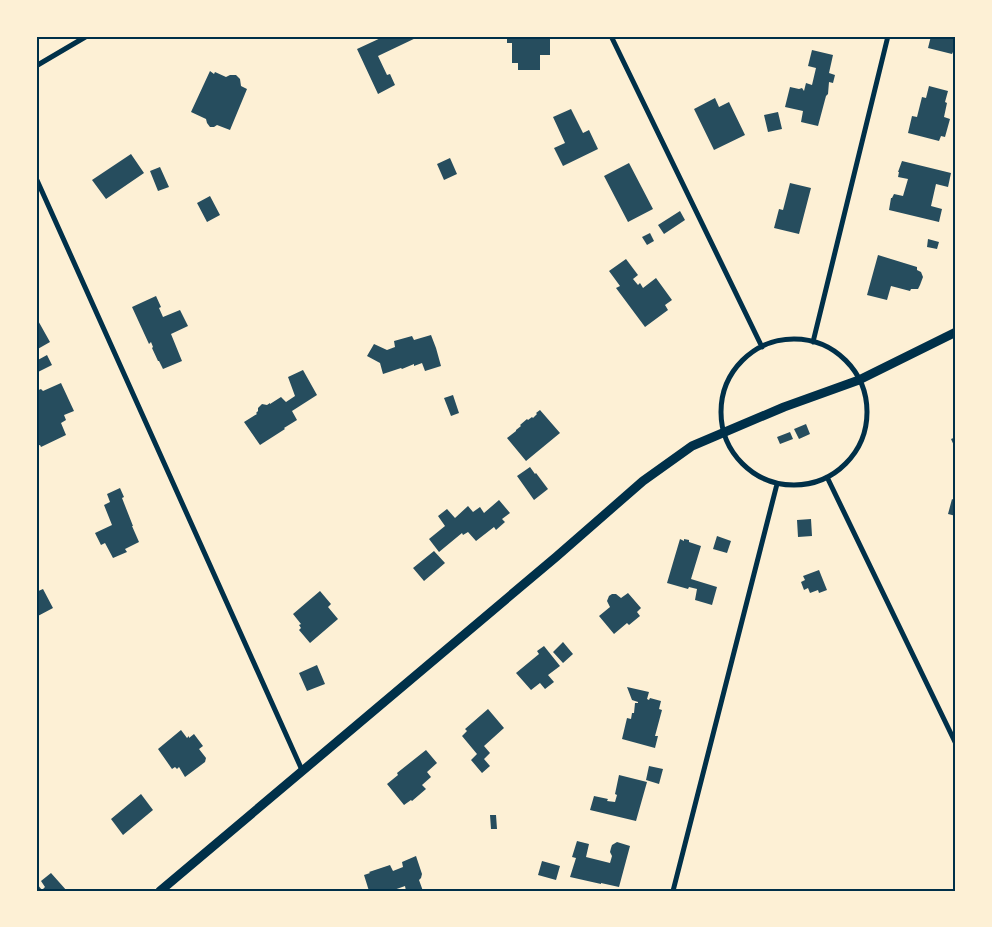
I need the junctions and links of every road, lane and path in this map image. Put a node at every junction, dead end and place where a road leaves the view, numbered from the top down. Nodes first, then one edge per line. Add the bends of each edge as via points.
1 (87, 36) edge
2 (611, 36) edge
3 (888, 36) edge
4 (36, 66) edge
5 (36, 178) edge
6 (956, 332) edge
7 (813, 342) junction
8 (762, 347) junction
9 (859, 380) junction
10 (724, 433) junction
11 (827, 477) junction
12 (777, 484) junction
13 (956, 744) edge
14 (302, 770) junction
15 (160, 891) edge
16 (673, 891) edge

1 - 4 street
2 - 8 street
3 - 7 street
5 - 14 street
6 - 9 street
7 - 8 street via 788,340
7 - 9 street via 833,351
8 - 10 street via 748,356 727,382 722,398
9 - 10 street
9 - 11 street via 866,407 863,435 843,466
10 - 12 street via 737,459 761,478
10 - 14 street via 692,446 643,481
11 - 12 street via 802,485
11 - 13 street
12 - 16 street
14 - 15 street

